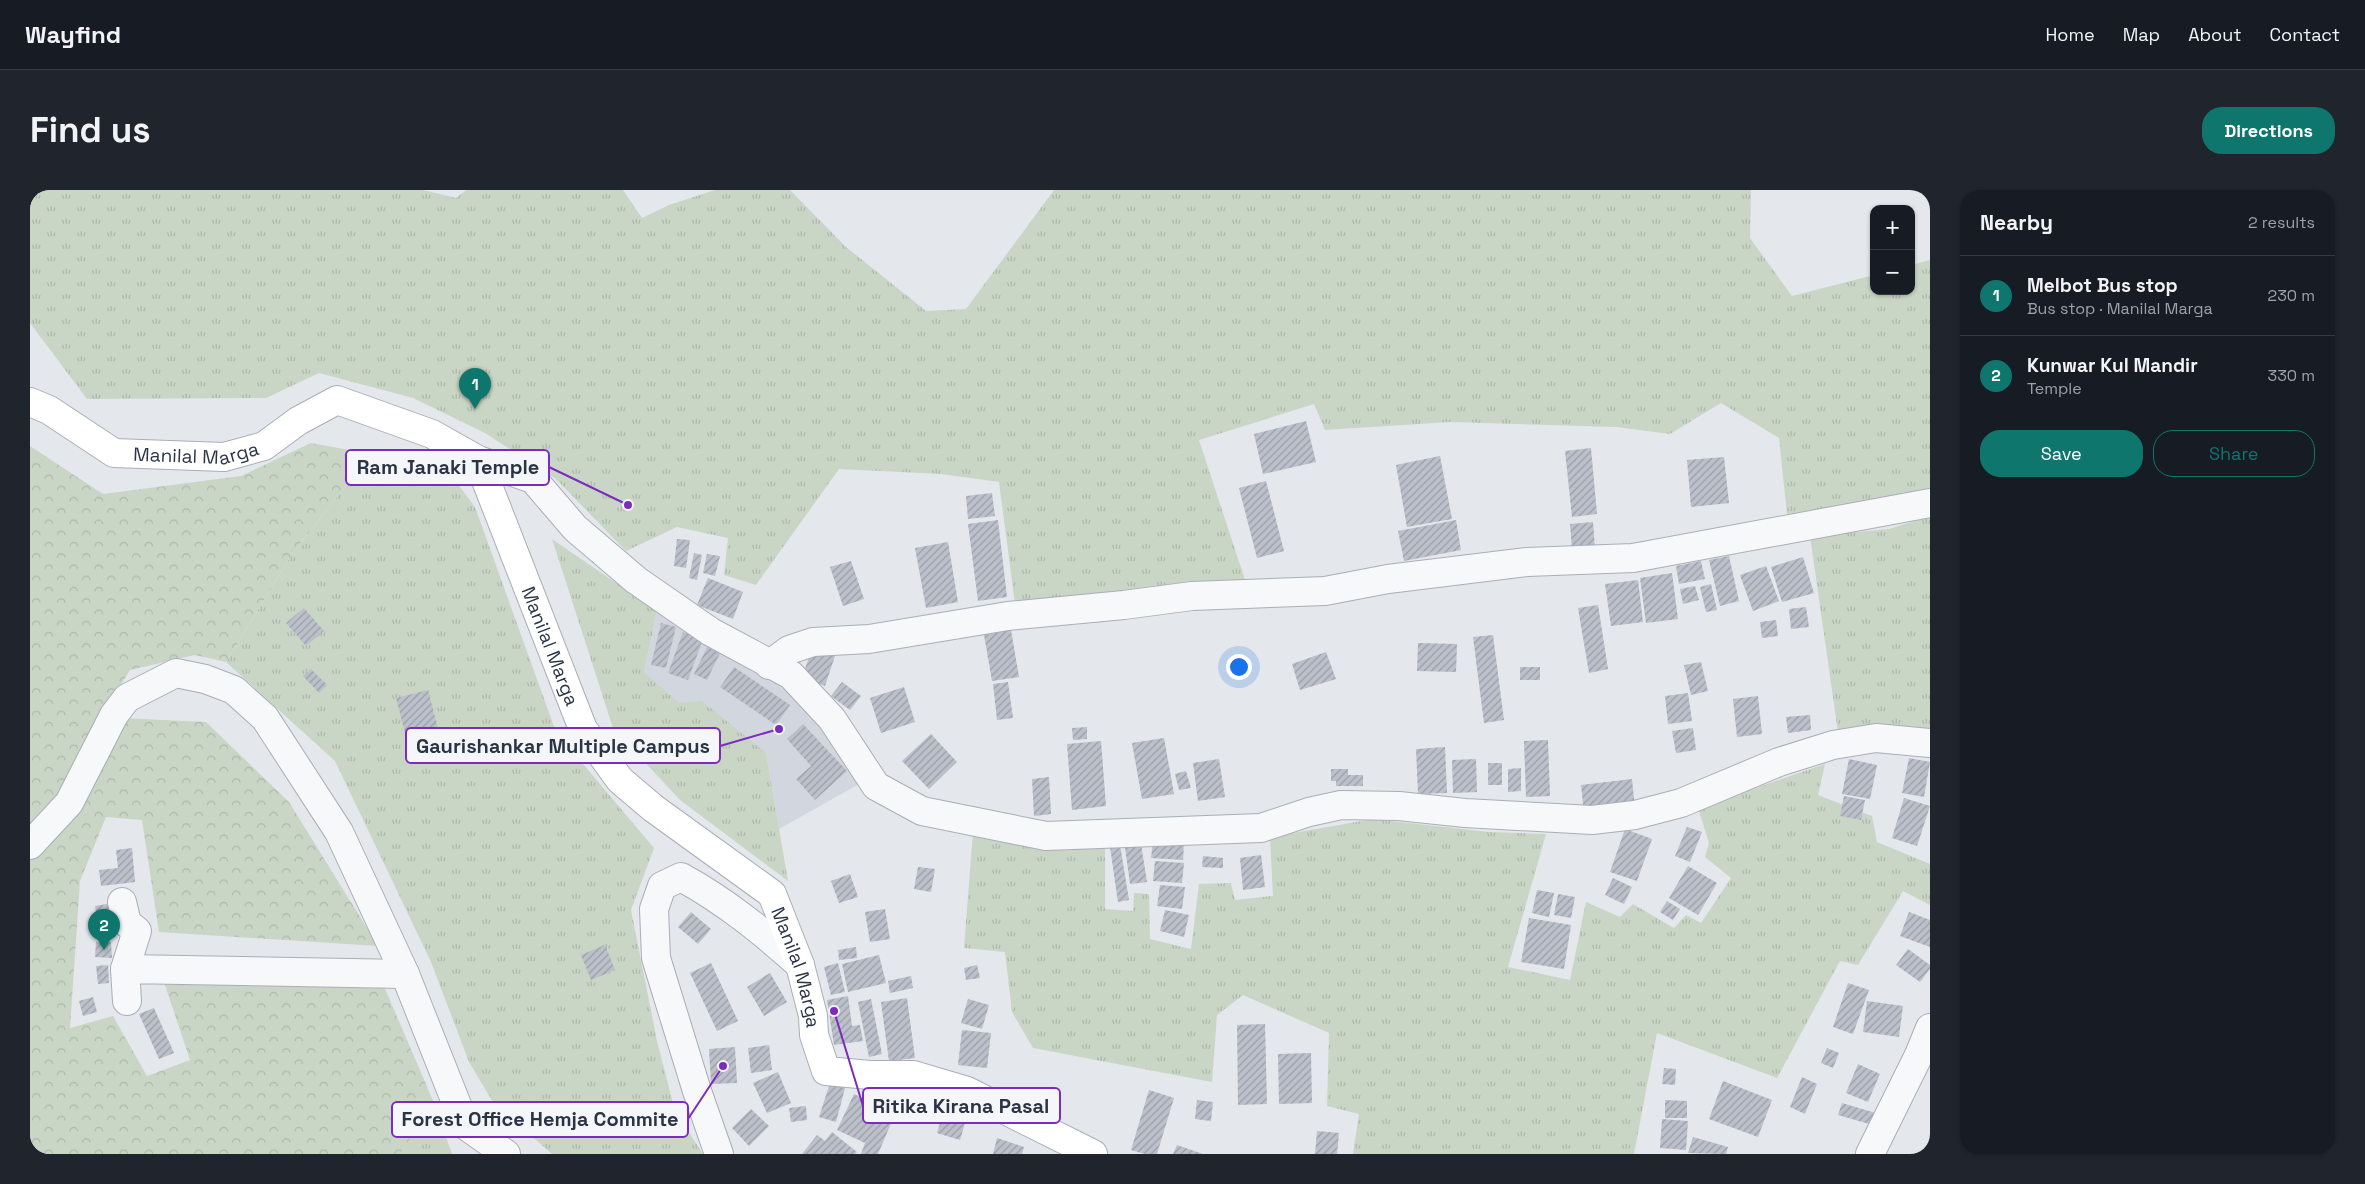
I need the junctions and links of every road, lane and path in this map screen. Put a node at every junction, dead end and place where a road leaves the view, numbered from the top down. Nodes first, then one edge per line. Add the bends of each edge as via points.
1 (30, 402) edge
2 (478, 460) junction
3 (1930, 503) edge
4 (769, 665) junction
5 (1930, 743) edge
6 (30, 845) edge
7 (122, 902) dead end
8 (800, 965) junction
9 (125, 970) junction
10 (405, 974) junction
11 (127, 1002) dead end
12 (1930, 1028) edge
13 (506, 1154) edge
14 (720, 1154) edge
15 (1093, 1154) edge
16 (1870, 1154) edge

1 - 2 street, Manilal Marga via 49,410 114,452 224,456 264,446 298,421 337,400 432,434
2 - 4 street via 533,479 576,528 636,580 711,632
2 - 8 street, Manilal Marga via 583,728 620,780 653,808 772,894
3 - 4 street via 1633,558 1527,562 1388,579 1324,591 1192,596 1008,616 869,639 814,642 789,650
4 - 5 street via 791,675 832,719 876,786 922,811 1046,836 1261,828 1341,805 1592,820 1635,815 1681,803 1779,762 1833,745 1876,738
6 - 10 street via 69,803 114,715 127,698 176,673 205,679 234,690 265,718 339,832
7 - 9 street via 127,923 137,931
8 - 14 street via 761,930 706,891 681,878 662,886 654,909 656,958
8 - 15 street, Manilal Marga via 813,1016 814,1035 826,1071 913,1075 967,1091
9 - 10 street
9 - 11 street
10 - 13 street via 465,1125
12 - 16 street

